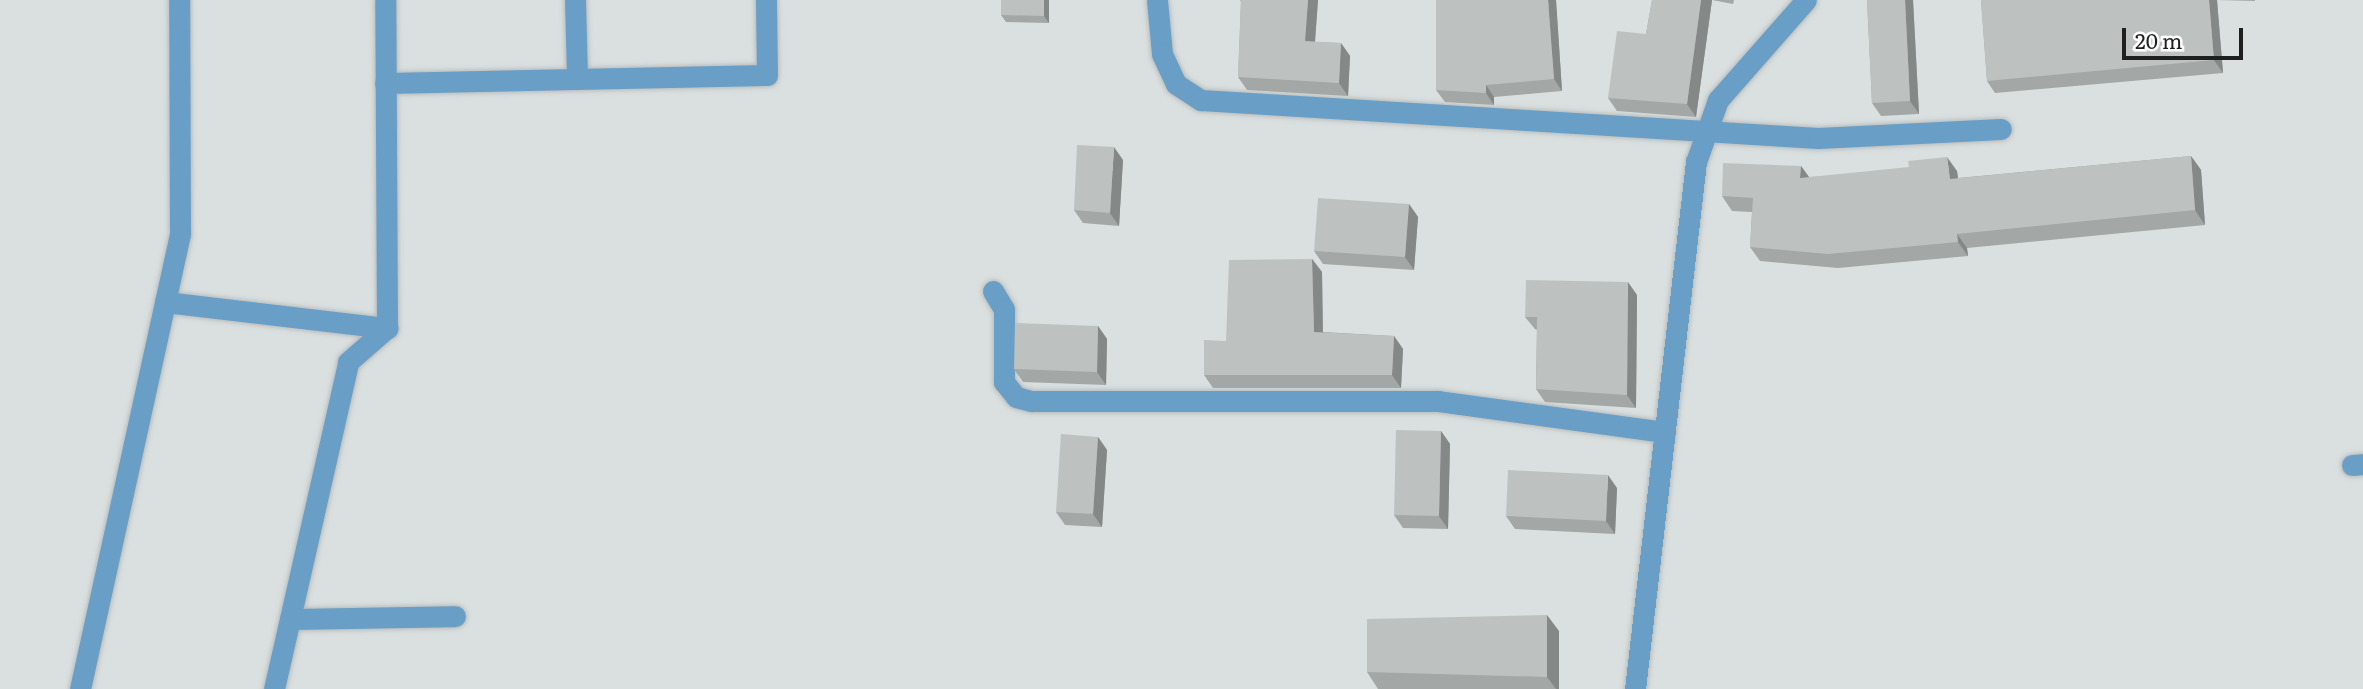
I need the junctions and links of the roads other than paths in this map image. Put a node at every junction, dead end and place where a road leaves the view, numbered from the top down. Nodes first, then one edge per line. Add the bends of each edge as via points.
1 (179, 0) edge
2 (384, 0) edge
3 (575, 0) edge
4 (766, 0) edge
5 (1157, 0) edge
6 (1806, 0) edge
7 (577, 79) junction
8 (385, 83) junction
9 (2001, 129) dead end
10 (1704, 131) junction
11 (993, 291) dead end
12 (165, 302) junction
13 (387, 328) junction
14 (1665, 432) junction
15 (455, 616) dead end
16 (290, 619) junction
17 (80, 689) edge
18 (274, 689) edge
19 (1635, 689) edge

1 - 12 street via 180,234
2 - 8 street
3 - 7 street
4 - 7 street via 767,75
5 - 10 street via 1162,54 1176,84 1201,100
6 - 10 street via 1734,79
7 - 8 street
8 - 13 street
9 - 10 street via 1818,138
10 - 14 street via 1696,162
11 - 14 street via 1004,309 1004,382 1016,397 1031,401 1438,401
12 - 13 street
12 - 17 street
13 - 16 street via 348,362
14 - 19 street
15 - 16 street
16 - 18 street

